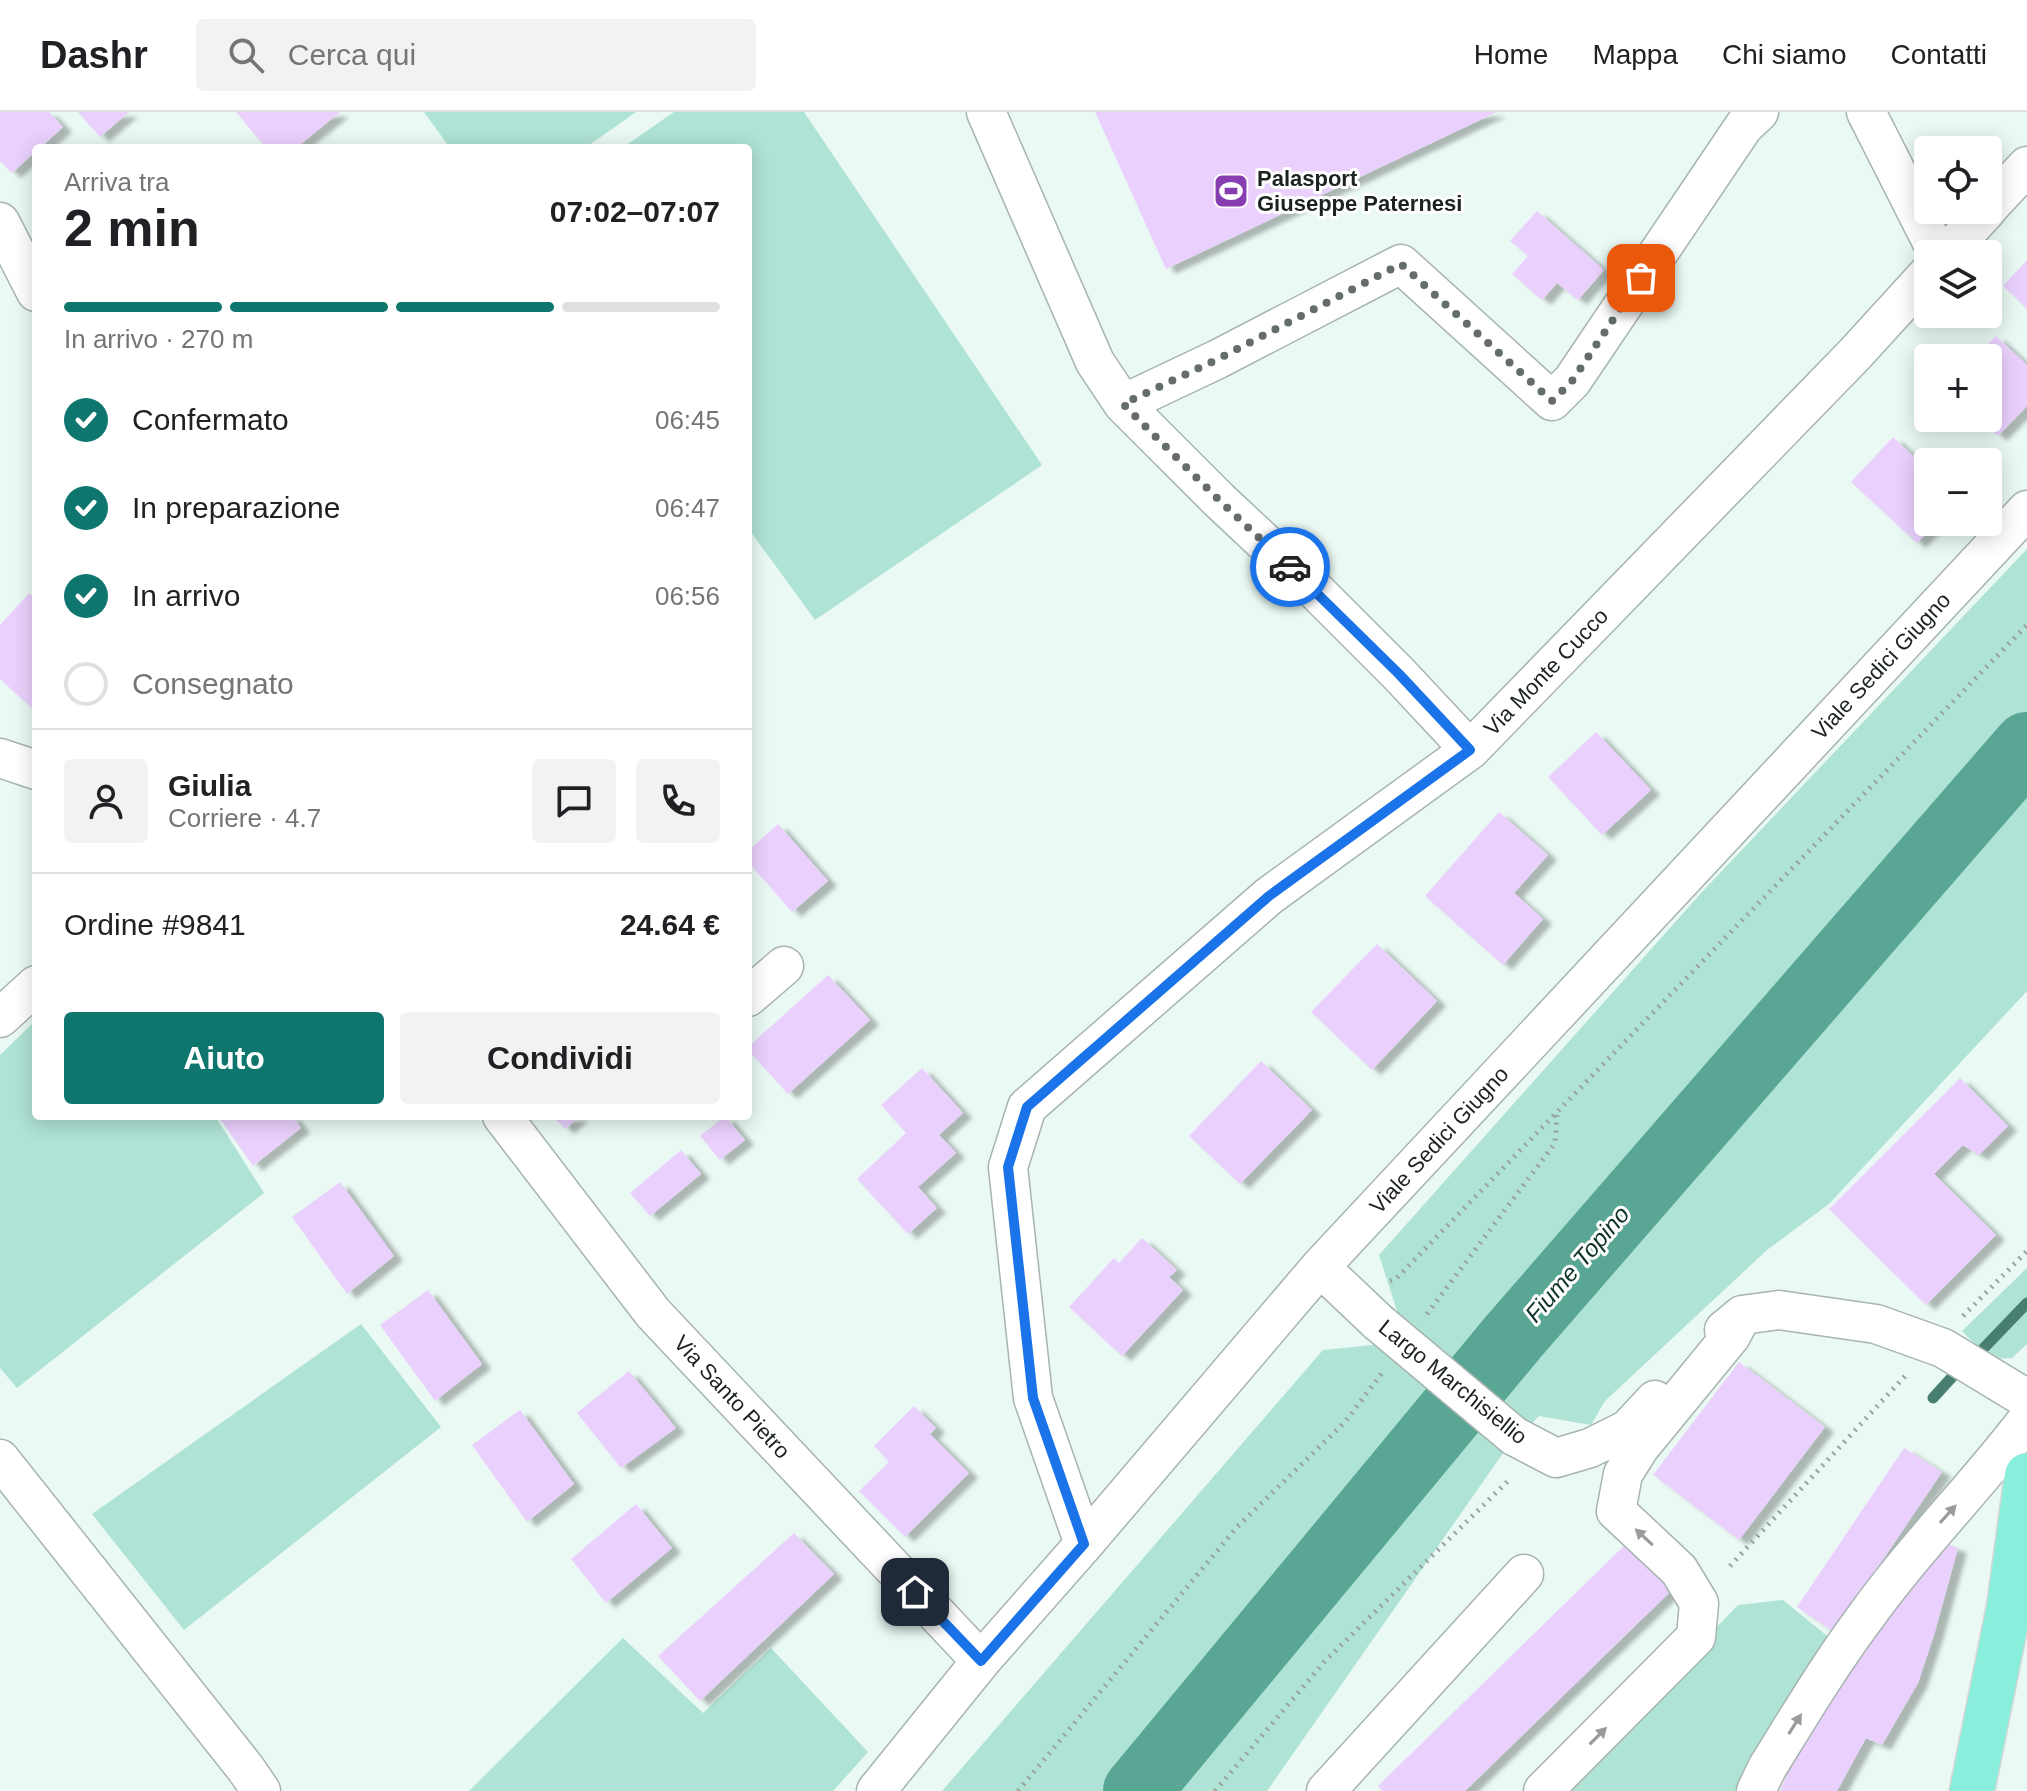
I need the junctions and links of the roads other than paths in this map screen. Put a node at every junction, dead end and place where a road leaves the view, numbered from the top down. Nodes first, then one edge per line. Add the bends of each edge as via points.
1 (986, 112) edge
2 (1759, 112) edge
3 (1866, 112) edge
4 (2027, 166) edge
5 (2002, 193) edge
6 (0, 222) edge
7 (1973, 224) edge
8 (1931, 240) edge
9 (1959, 240) edge
10 (32, 284) edge
11 (1914, 289) edge
12 (1123, 404) junction
13 (2027, 510) edge
14 (1470, 750) junction
15 (0, 758) edge
16 (32, 769) edge
17 (784, 966) dead end
18 (32, 989) edge
19 (752, 994) edge
20 (0, 1018) edge
21 (505, 1120) edge
22 (1333, 1279) junction
23 (1742, 1315) junction
24 (2027, 1399) edge
25 (2027, 1420) edge
26 (0, 1459) edge
27 (2027, 1475) edge
28 (1084, 1544) junction
29 (1524, 1574) dead end
30 (2018, 1609) edge
31 (981, 1661) junction
32 (261, 1791) edge
33 (876, 1791) edge
34 (1326, 1791) edge
35 (1543, 1791) edge
36 (1756, 1791) edge
37 (1972, 1791) edge

1 - 12 street via 1095,362
2 - 12 street via 1744,126 1572,381 1552,401 1401,264
3 - 8 street
4 - 5 street
6 - 10 street
7 - 9 street
11 - 14 street, Via Monte Cucco
12 - 14 street
13 - 22 street, Viale Sedici Giugno
14 - 28 street, Via Monte Cucco via 1269,896 1027,1107 1008,1167 1033,1398
15 - 16 street
17 - 19 street
18 - 20 street
21 - 31 street, Via Santo Pietro via 653,1313
22 - 23 street, Largo Marchisiellio, bridge via 1527,1443 1556,1458 1628,1429 1706,1344
22 - 28 street, Viale Sedici Giugno
23 - 24 street via 1779,1310 1876,1324 1943,1348
35 -> 23 street via 1696,1637 1699,1603 1679,1570 1616,1511 1623,1474 1640,1447 1731,1336
36 -> 25 street via 1864,1619
26 - 32 street
27 - 30 main road
28 - 31 street, Viale Sedici Giugno
29 - 34 street
30 - 37 main road
31 - 33 street, Viale Sedici Giugno

